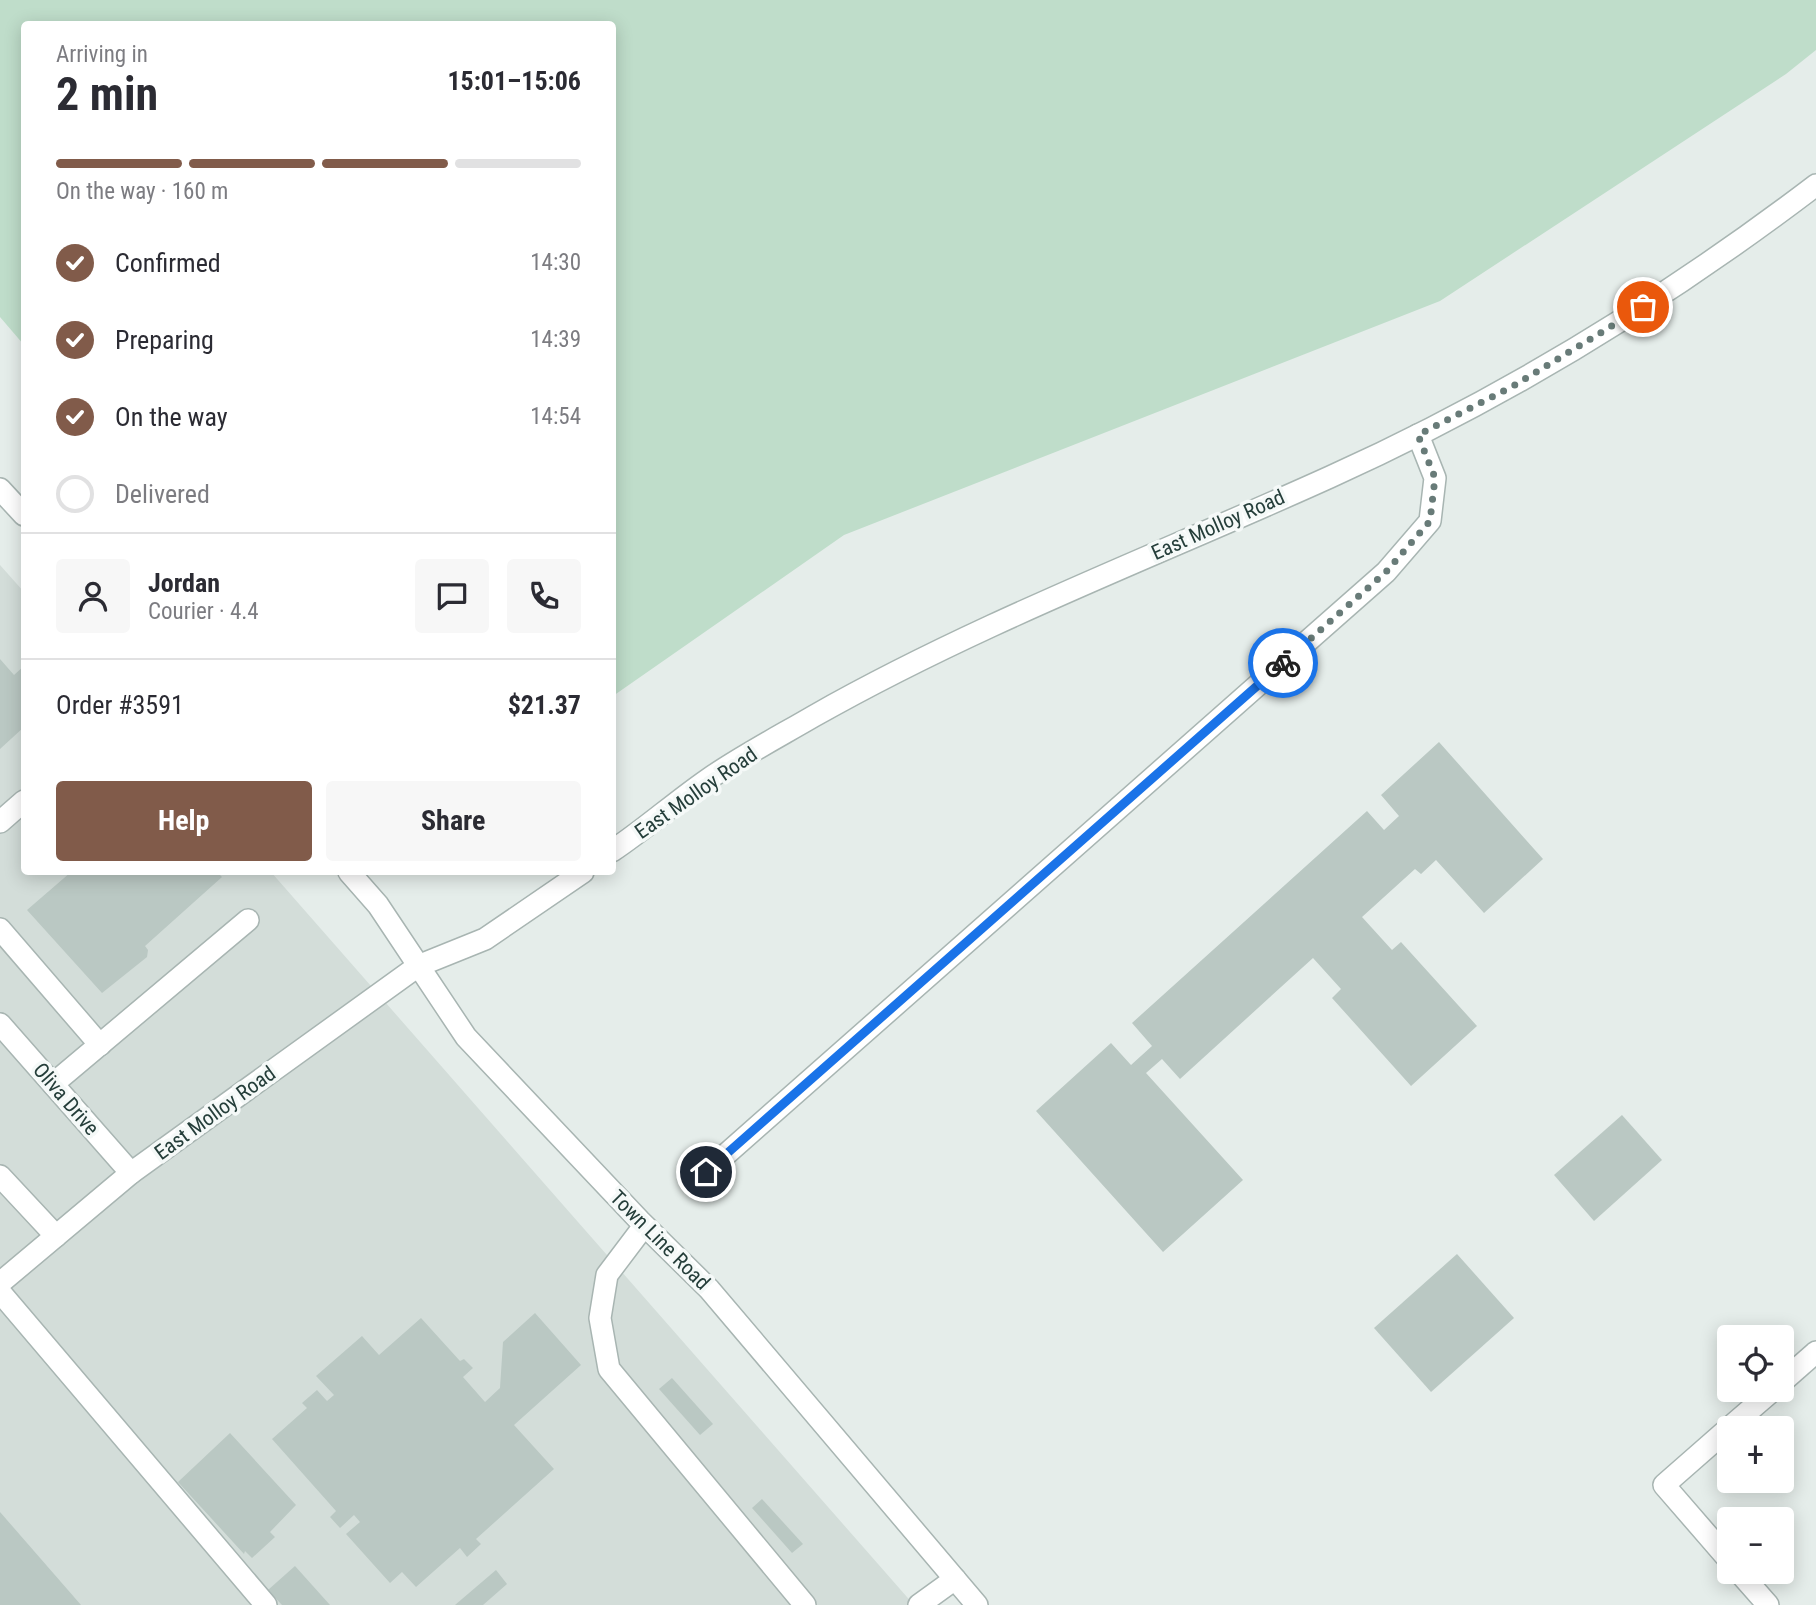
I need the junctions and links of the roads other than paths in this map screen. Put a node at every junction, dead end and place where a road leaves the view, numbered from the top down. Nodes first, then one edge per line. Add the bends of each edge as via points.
1 (1816, 185) edge
2 (1418, 435) junction
3 (0, 489) edge
4 (21, 512) edge
5 (21, 804) edge
6 (0, 822) edge
7 (616, 848) edge
8 (352, 875) edge
9 (579, 875) edge
10 (248, 920) dead end
11 (0, 929) edge
12 (418, 967) junction
13 (0, 1024) edge
14 (100, 1045) junction
15 (53, 1084) junction
16 (706, 1172) dead end
17 (131, 1174) junction
18 (0, 1176) edge
19 (644, 1226) junction
20 (56, 1236) junction
21 (0, 1283) edge
22 (0, 1292) edge
23 (1816, 1352) edge
24 (1794, 1371) edge
25 (1759, 1402) edge
26 (1743, 1416) edge
27 (1717, 1439) edge
28 (1717, 1546) edge
29 (955, 1579) junction
30 (1750, 1584) edge
31 (267, 1605) edge
32 (805, 1605) edge
33 (919, 1605) edge
34 (977, 1605) edge
35 (1768, 1605) edge

1 - 2 street, East Molloy Road via 1622,321 1515,385
2 - 7 street, East Molloy Road via 1028,609 816,715 708,779
2 - 16 street via 1435,478 1430,521 1386,572
3 - 4 street
5 - 6 street
8 - 12 street, Town Line Road via 378,905
9 - 12 street, East Molloy Road via 485,939
10 - 14 street
11 - 14 street
12 - 17 street, East Molloy Road
12 - 19 street, Town Line Road via 467,1037
13 - 15 street, Oliva Drive
14 - 15 street
15 - 17 street, Oliva Drive
17 - 20 street, East Molloy Road
18 - 20 street
19 - 29 street, Town Line Road via 709,1289
19 - 32 street via 607,1275 600,1318 609,1369
20 - 21 street, East Molloy Road
22 - 31 street
23 - 24 street
25 - 26 street
27 - 28 street via 1664,1485
29 - 33 street
29 - 34 street, Town Line Road
30 - 35 street

